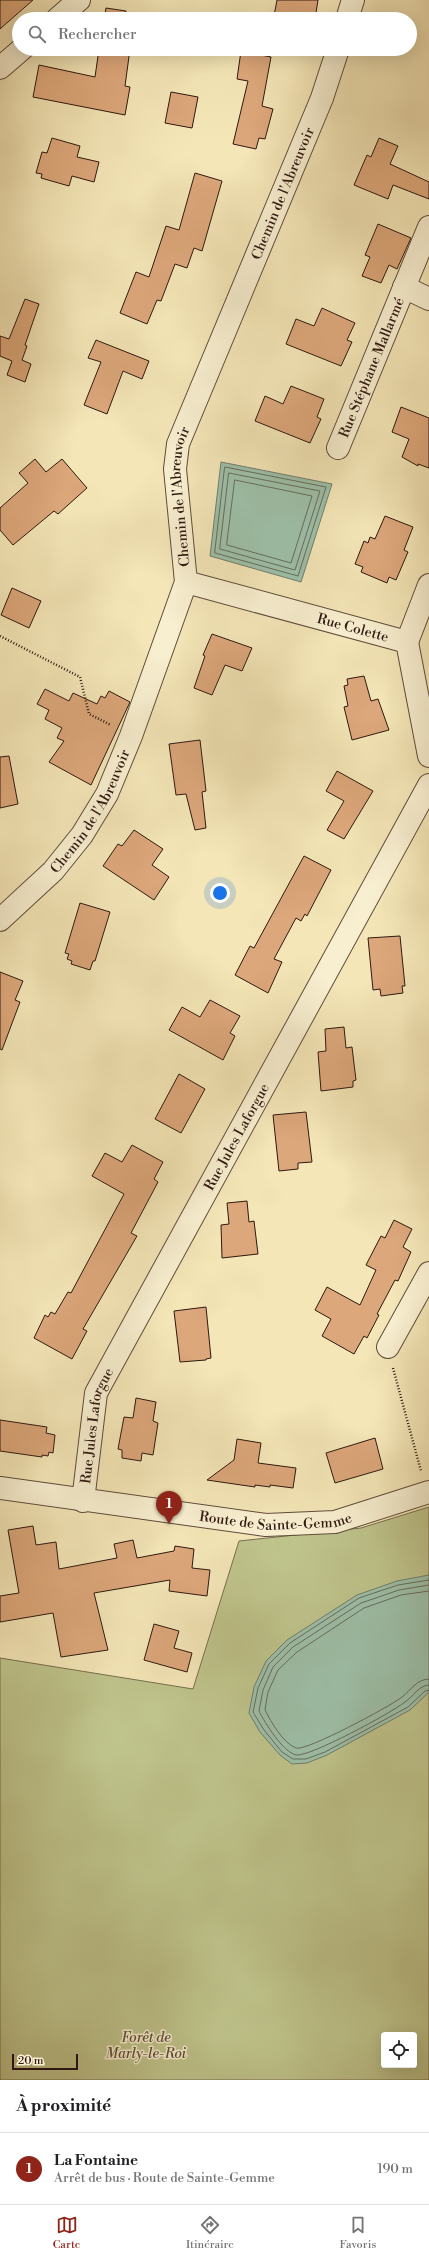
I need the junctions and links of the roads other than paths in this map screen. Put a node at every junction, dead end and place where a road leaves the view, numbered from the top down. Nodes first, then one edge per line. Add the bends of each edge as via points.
1 (79, 0) edge
2 (353, 0) edge
3 (65, 12) edge
4 (349, 12) edge
5 (14, 56) edge
6 (336, 56) edge
7 (0, 68) edge
8 (429, 227) edge
9 (404, 287) junction
10 (429, 299) edge
11 (338, 448) dead end
12 (186, 582) junction
13 (429, 584) edge
14 (407, 642) junction
15 (429, 756) edge
16 (429, 785) edge
17 (0, 920) edge
18 (429, 1274) edge
19 (388, 1347) road end
20 (0, 1488) edge
21 (428, 1492) edge
22 (83, 1501) junction

1 - 3 street
2 - 4 street
5 - 7 street
6 - 12 street, Chemin de l'Abreuvoir via 322,98 178,444 175,469
8 - 9 street, Rue Stéphane Mallarmé
9 - 10 street, Rue Stéphane Mallarmé
9 - 11 street, Rue Stéphane Mallarmé
12 - 14 street, Rue Colette
12 - 17 street, Chemin de l'Abreuvoir via 131,736 107,794 82,835 53,871
13 - 14 street
14 - 15 street, Rue Colette
16 - 22 street, Rue Jules Laforgue via 96,1393
18 - 19 street
20 - 22 street, Route de Sainte-Gemme
21 - 22 street, Route de Sainte-Gemme via 335,1522 266,1525

